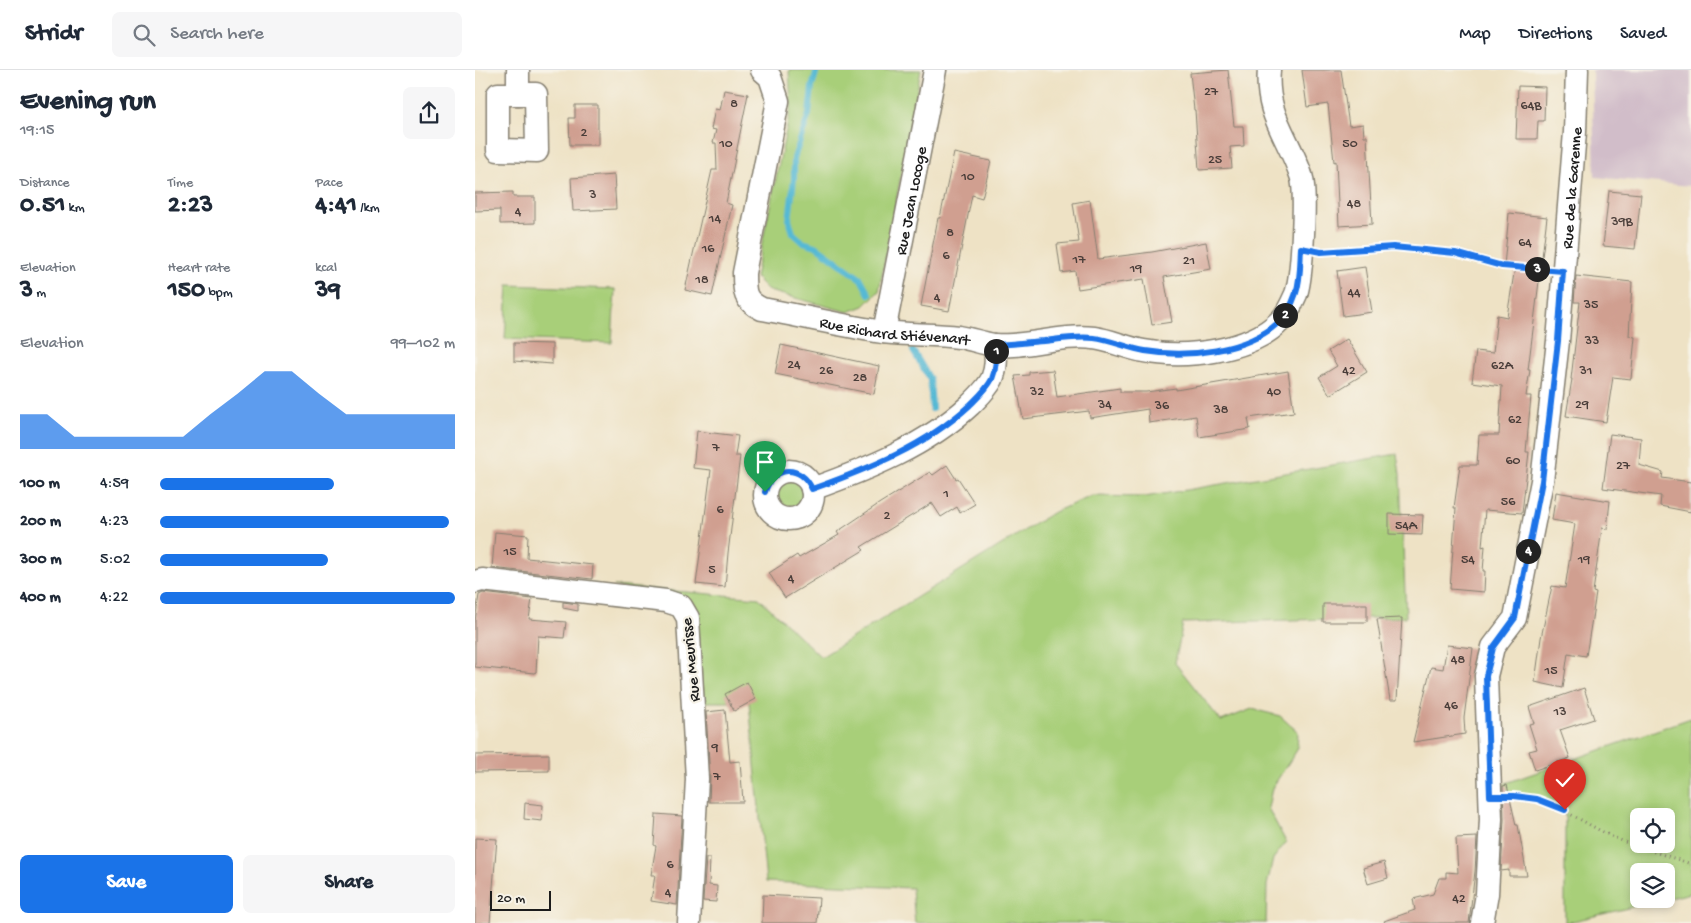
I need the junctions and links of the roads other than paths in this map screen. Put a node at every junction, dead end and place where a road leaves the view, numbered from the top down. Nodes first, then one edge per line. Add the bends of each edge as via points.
1 (518, 70) edge
2 (935, 70) edge
3 (1269, 70) edge
4 (1577, 70) edge
5 (769, 72) edge
6 (517, 94) dead end
7 (884, 332) junction
8 (995, 345) junction
9 (812, 489) dead end
10 (475, 582) edge
11 (689, 923) edge
12 (1482, 923) edge

1 - 6 street
2 - 7 street, Rue Jean Locoge
3 - 8 street, Rue Richard Stiévenart via 1272,110 1302,178 1300,276 1296,293 1281,321 1245,342 1193,353 1145,351 1093,338
4 - 12 street, Rue de la Garenne via 1558,341 1542,481 1515,618 1493,648 1486,676 1491,819
5 - 7 street, Rue Richard Stiévenart via 778,101 744,274 747,297 762,309
7 - 8 street, Rue Richard Stiévenart via 960,337
8 - 9 street via 996,364 992,378 985,390 959,414 908,449 857,473
10 - 11 street, Rue Meurisse via 482,580 666,601 681,606 688,618 697,780

